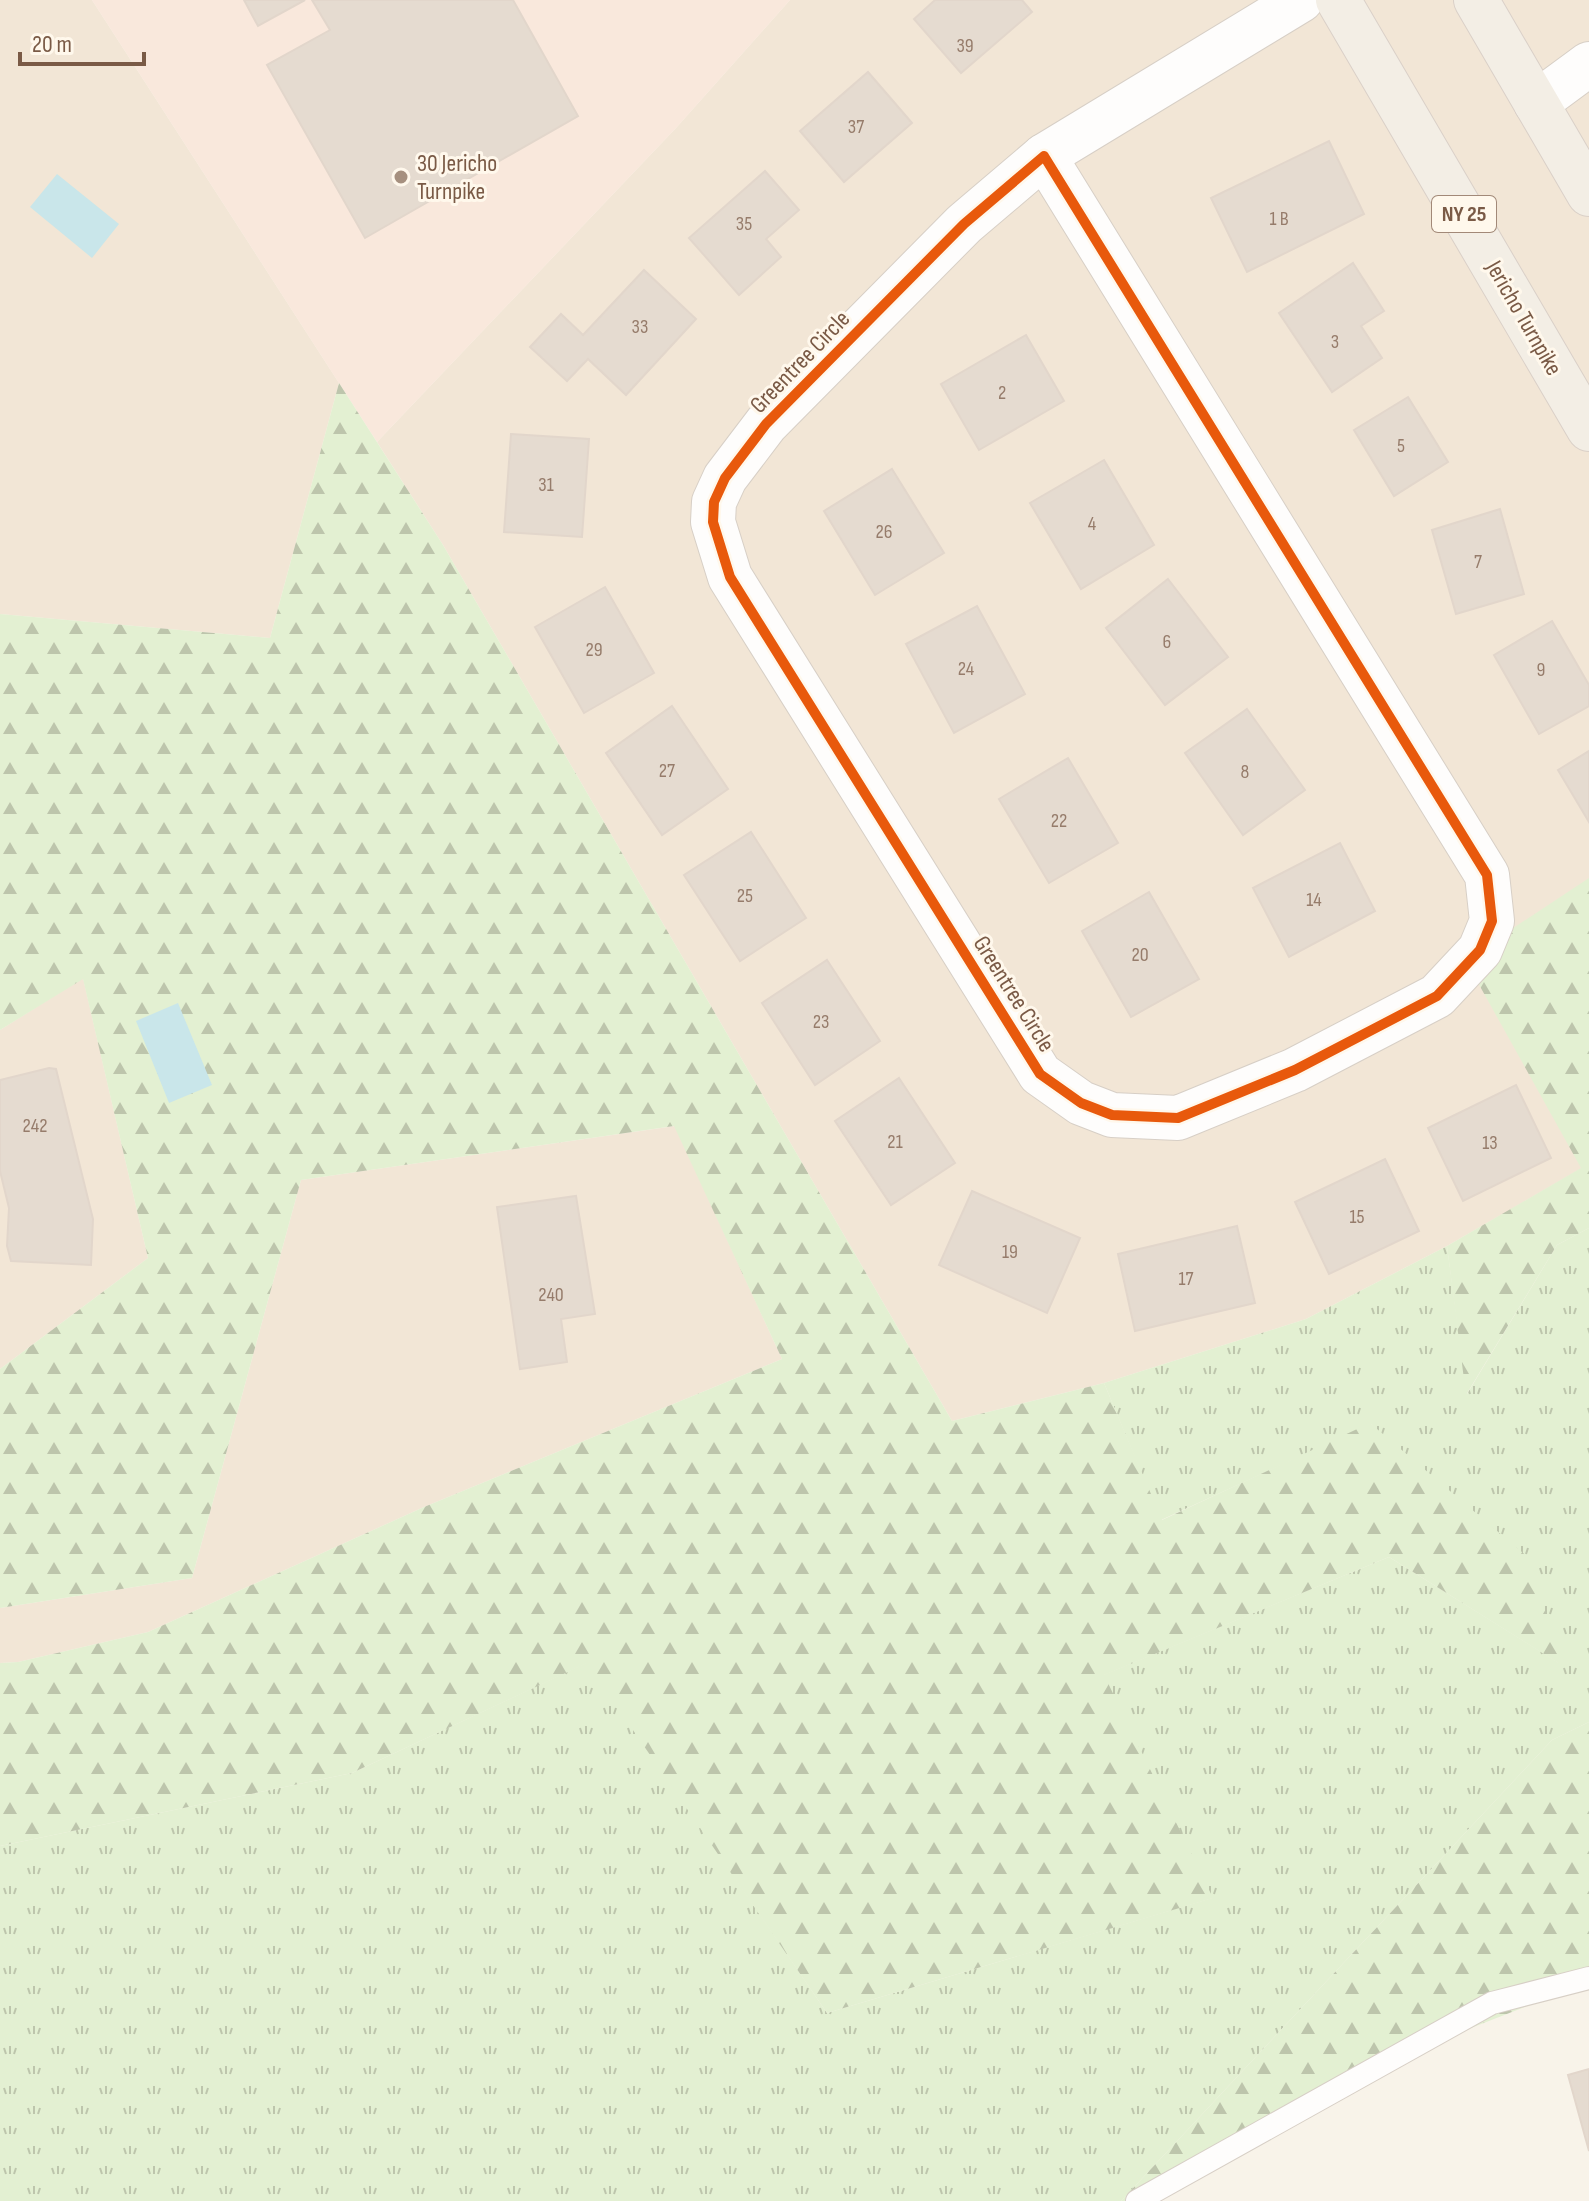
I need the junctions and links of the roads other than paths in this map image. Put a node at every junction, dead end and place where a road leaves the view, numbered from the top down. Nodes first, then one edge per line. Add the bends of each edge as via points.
1 (1301, 0) edge
2 (1338, 0) edge
3 (1476, 0) edge
4 (1589, 64) edge
5 (1536, 103) junction
6 (1044, 156) junction
7 (1589, 194) edge
8 (1589, 429) edge
9 (1589, 1978) edge
10 (1137, 2201) edge

1 - 6 street, Greentree Circle
2 - 8 main road, Jericho Turnpike / NY 25
3 - 5 main road
4 - 5 street
5 - 7 main road
6 - 6 street, Greentree Circle via 964,224 766,424 725,478 714,502 713,522 730,577 1040,1074 1081,1103 1112,1115 1178,1118 1295,1070 1437,996 1480,950 1492,921 1487,875
9 - 10 lane via 1492,2003

